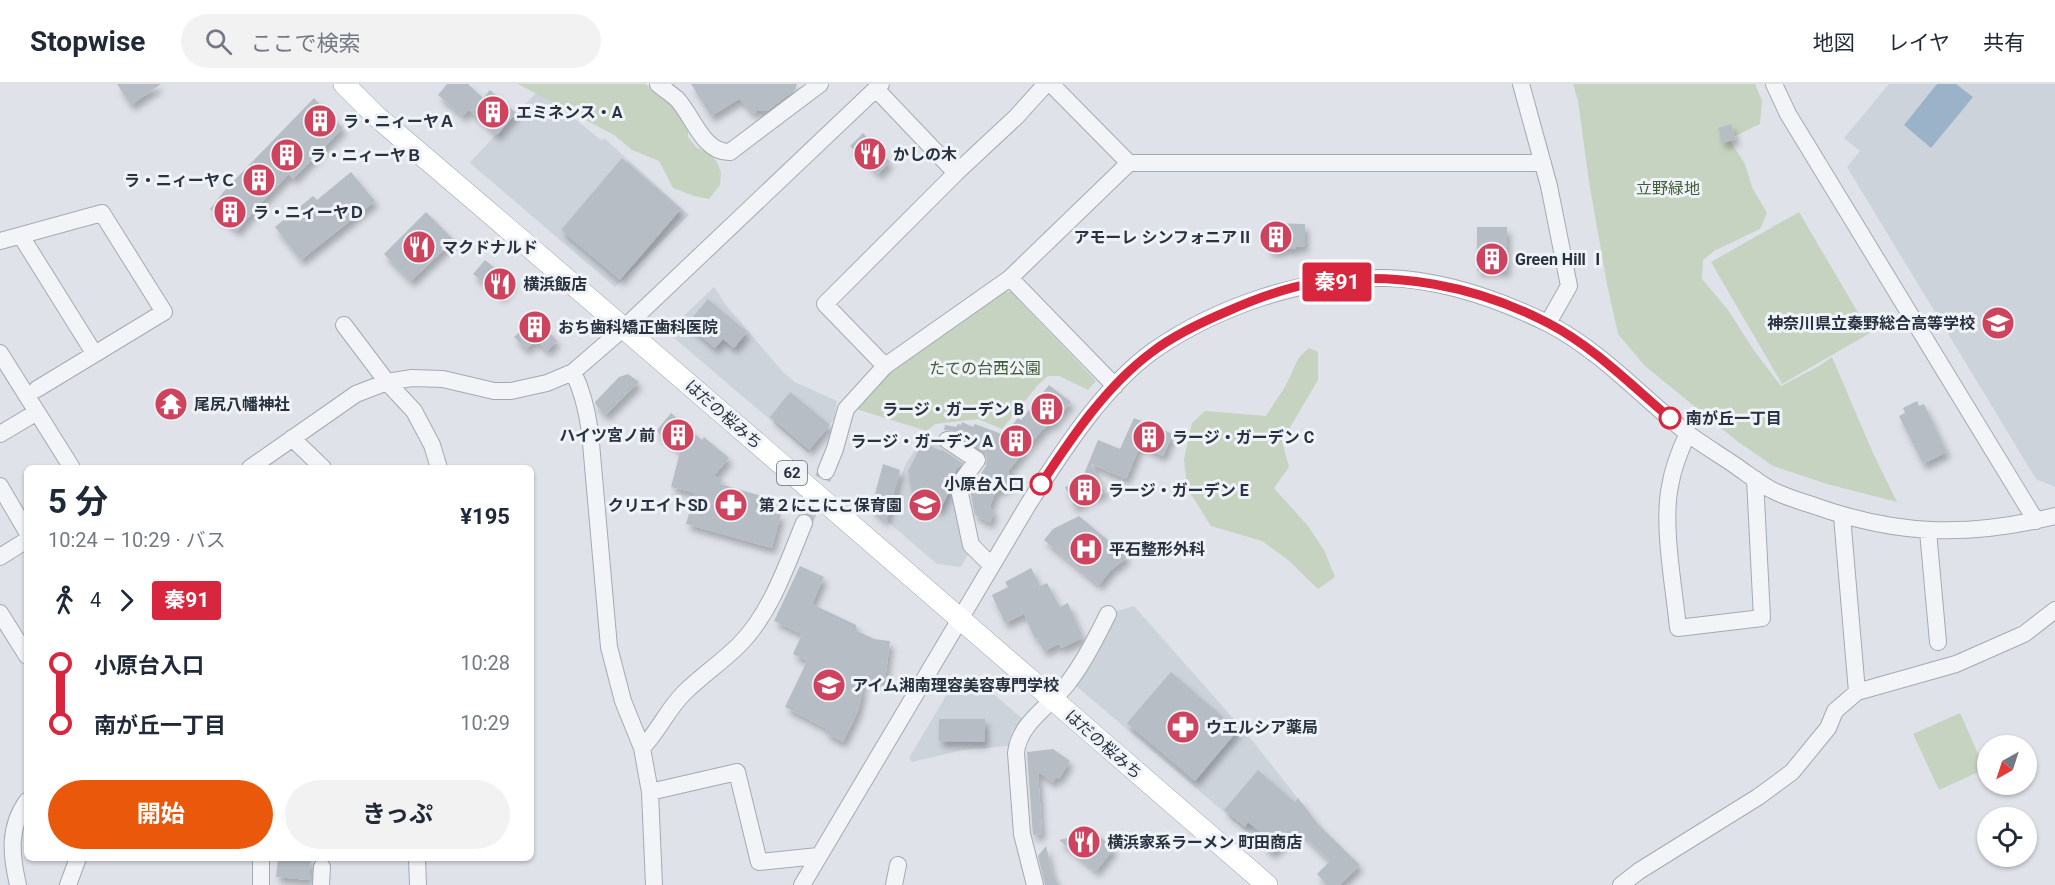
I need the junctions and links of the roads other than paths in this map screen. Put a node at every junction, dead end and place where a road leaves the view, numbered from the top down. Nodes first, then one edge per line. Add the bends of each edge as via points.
1 (344, 84) edge
2 (658, 84) edge
3 (820, 84) edge
4 (1048, 84) edge
5 (1521, 84) edge
6 (1773, 84) edge
7 (878, 87) edge
8 (1129, 163) junction
9 (1543, 163) junction
10 (956, 173) junction
11 (21, 236) junction
12 (0, 241) edge
13 (1010, 278) junction
14 (1548, 323) junction
15 (344, 325) dead end
16 (625, 327) junction
17 (0, 353) edge
18 (94, 353) junction
19 (885, 366) junction
20 (573, 372) junction
21 (387, 382) junction
22 (1115, 386) junction
23 (37, 389) dead end
24 (37, 412) junction
25 (1688, 433) junction
26 (0, 434) edge
27 (292, 438) junction
28 (947, 440) dead end
29 (70, 465) edge
30 (254, 465) edge
31 (319, 465) edge
32 (438, 465) edge
33 (826, 471) tunnel mouth
34 (1755, 479) junction
35 (0, 486) edge
36 (1842, 516) junction
37 (2055, 516) edge
38 (2036, 520) junction
39 (804, 523) tunnel mouth
40 (24, 527) edge
41 (1928, 531) junction
42 (24, 542) edge
43 (0, 557) edge
44 (992, 565) junction
45 (2055, 610) edge
46 (0, 613) edge
47 (1108, 614) dead end
48 (959, 620) junction
49 (1938, 642) dead end
50 (24, 651) edge
51 (1857, 692) junction
52 (1052, 700) junction
53 (642, 748) junction
54 (650, 792) junction
55 (24, 805) edge
56 (818, 856) junction
57 (77, 861) edge
58 (261, 861) edge
59 (417, 861) edge
60 (898, 865) dead end
61 (322, 867) dead end
62 (18, 885) edge
63 (68, 885) edge
64 (261, 885) edge
65 (321, 885) edge
66 (418, 885) edge
67 (654, 885) edge
68 (802, 885) edge
69 (894, 885) edge
70 (1035, 885) edge
71 (1267, 885) edge
72 (1621, 885) edge

1 - 16 main road, はだの桜みち / 62 via 376,116
2 - 3 street via 677,99 708,144 730,152
4 - 8 street
4 - 10 street
5 - 9 street
6 - 38 street
7 - 10 street
7 - 16 street
8 - 9 street
8 - 13 street
9 - 14 street via 1569,286
10 - 19 street via 825,304
11 - 12 street
11 - 18 street
11 - 18 street via 102,213 164,312
13 - 19 street
13 - 22 street
14 - 22 street via 1485,297 1437,284 1387,278 1315,283 1255,299 1203,322 1152,352
14 - 25 street via 1588,348
15 - 21 street
16 - 20 street
16 - 48 main road, はだの桜みち / 62
17 - 24 street
18 - 23 street
19 - 33 street via 846,409
20 - 21 street via 511,392 443,380 412,378
20 - 53 street via 587,407 609,647 623,701
21 - 27 street via 356,394
21 - 32 street via 414,411
22 - 44 street via 1065,447
24 - 26 street
24 - 29 street
25 - 34 street
25 - 34 street via 1669,487 1678,628 1762,618
27 - 30 street
27 - 31 street
28 - 44 street via 977,460 959,489 971,545
34 - 36 street via 1776,492
35 - 40 street
36 - 41 street
36 - 51 street
37 - 38 street
38 - 41 street via 1963,532
39 - 53 street via 762,614 741,643 683,694
41 - 49 street
42 - 43 street
44 - 48 street
45 - 51 street via 2024,634 1956,664
46 - 50 street
47 - 52 street via 1068,684
48 - 52 main road, はだの桜みち / 62
48 - 56 street
51 - 72 street via 1835,711 1828,728 1792,771
52 - 70 street via 1017,741 1022,834
52 - 71 main road, はだの桜みち / 62
53 - 54 street
54 - 56 street via 737,772 759,862
54 - 67 street
55 - 62 street via 12,834 12,861
56 - 68 street
57 - 63 street
58 - 64 street
59 - 66 street
60 - 69 street
61 - 65 street

